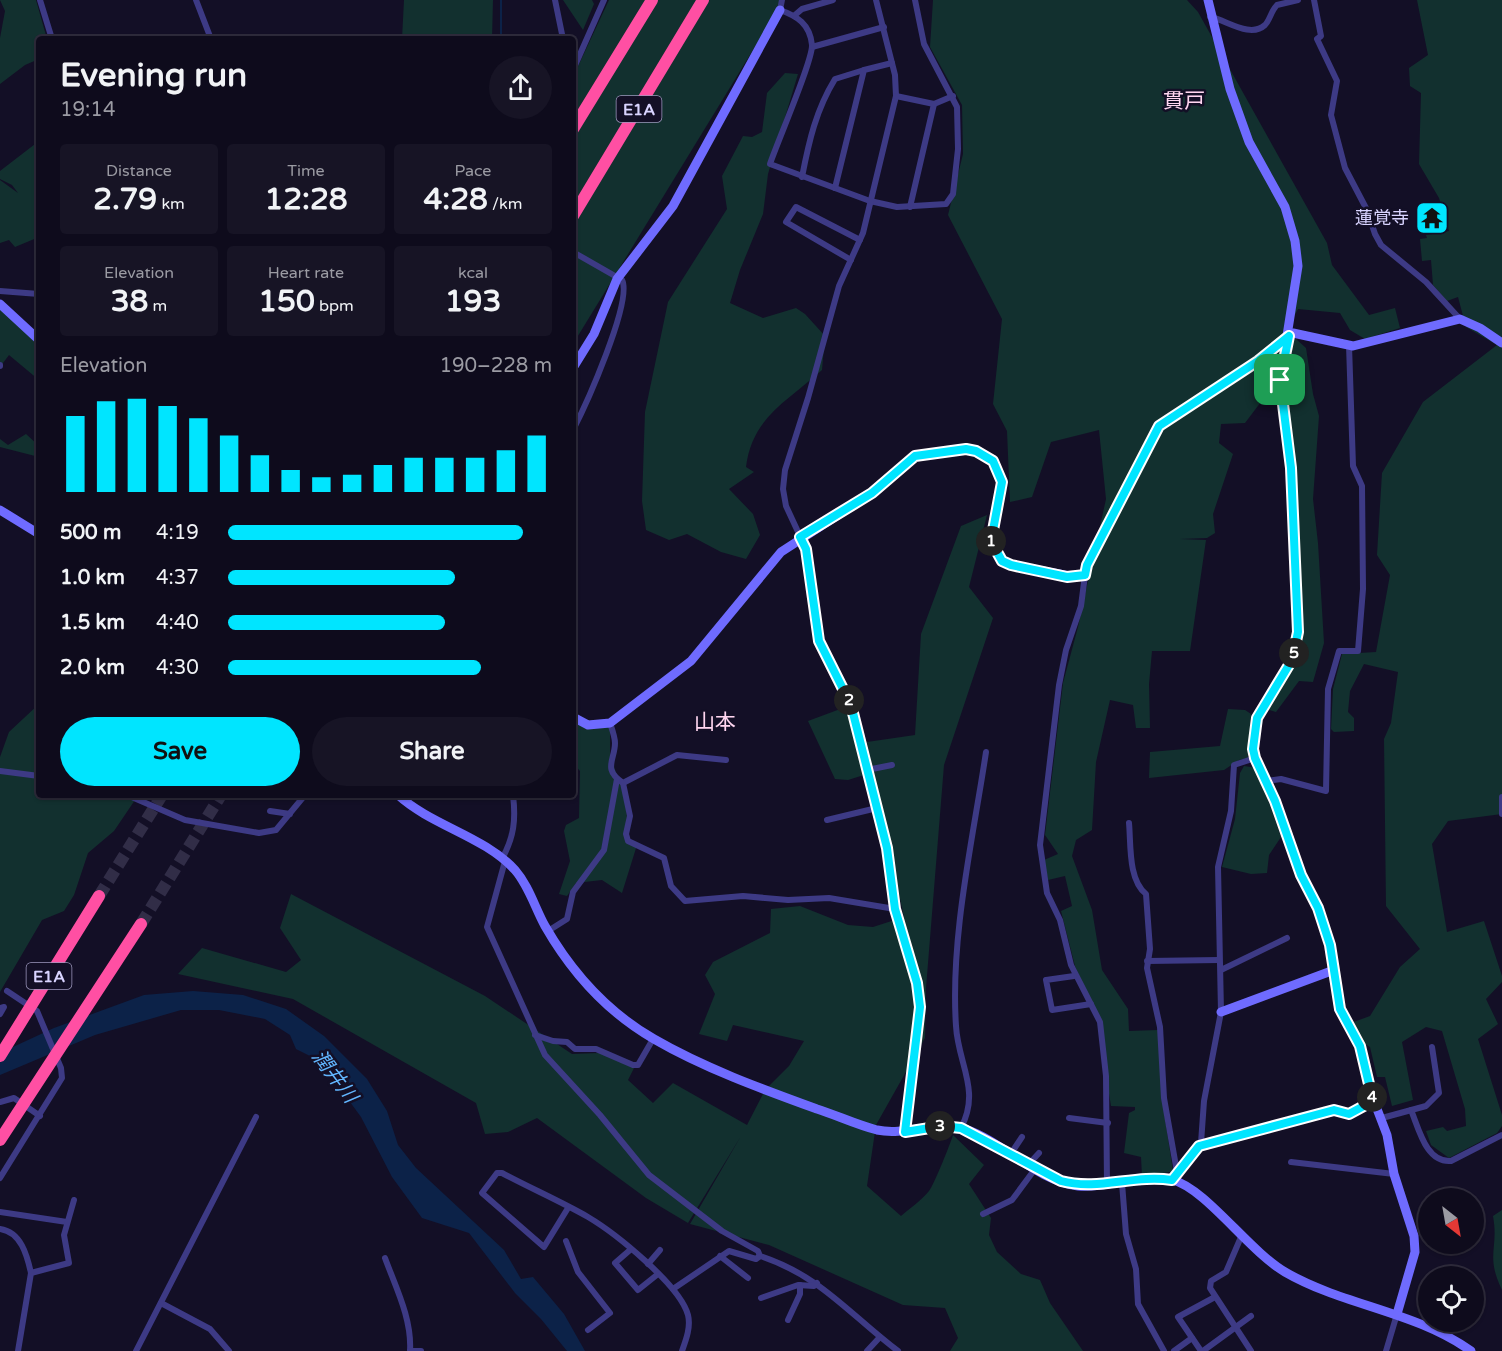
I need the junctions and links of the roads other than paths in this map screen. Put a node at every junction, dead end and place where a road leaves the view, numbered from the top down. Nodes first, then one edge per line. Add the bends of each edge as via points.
1 (40, 0) edge
2 (196, 0) edge
3 (555, 0) edge
4 (604, 0) edge
5 (652, 0) edge
6 (703, 0) edge
7 (833, 0) edge
8 (876, 0) edge
9 (915, 0) edge
10 (1208, 0) edge
11 (1298, 0) edge
12 (1314, 0) edge
13 (781, 5) edge
14 (795, 15) junction
15 (1210, 16) junction
16 (884, 27) junction
17 (51, 36) edge
18 (210, 36) edge
19 (562, 36) edge
20 (812, 47) junction
21 (576, 63) edge
22 (892, 63) junction
23 (864, 70) junction
24 (896, 96) junction
25 (953, 96) junction
26 (933, 104) junction
27 (576, 124) edge
28 (802, 177) junction
29 (835, 188) junction
30 (870, 201) junction
31 (910, 207) junction
32 (576, 211) edge
33 (860, 240) junction
34 (576, 254) edge
35 (851, 260) junction
36 (617, 279) junction
37 (0, 291) edge
38 (36, 294) edge
39 (0, 304) edge
40 (1460, 319) junction
41 (1289, 336) junction
42 (36, 337) edge
43 (1502, 343) edge
44 (1349, 345) junction
45 (576, 363) edge
46 (576, 423) edge
47 (0, 510) edge
48 (36, 532) edge
49 (800, 537) junction
50 (1085, 575) junction
51 (576, 719) edge
52 (610, 723) junction
53 (986, 752) dead end
54 (1255, 758) junction
55 (726, 760) dead end
56 (892, 765) dead end
57 (867, 770) junction
58 (0, 771) edge
59 (36, 776) edge
60 (617, 779) junction
61 (1267, 781) junction
62 (623, 783) junction
63 (1502, 797) edge
64 (134, 798) edge
65 (303, 798) edge
66 (402, 798) edge
67 (513, 798) edge
68 (877, 808) junction
69 (270, 811) dead end
70 (290, 814) junction
71 (1502, 814) edge
72 (827, 820) dead end
73 (1129, 823) dead end
74 (503, 860) junction
75 (99, 896) tunnel mouth
76 (895, 909) junction
77 (141, 924) tunnel mouth
78 (548, 931) junction
79 (1287, 938) dead end
80 (1219, 960) junction
81 (1147, 961) junction
82 (1221, 970) junction
83 (1334, 970) junction
84 (1074, 976) junction
85 (7, 992) dead end
86 (1091, 1004) junction
87 (0, 1008) edge
88 (1221, 1012) junction
89 (0, 1014) edge
90 (534, 1035) junction
91 (653, 1039) junction
92 (1432, 1047) dead end
93 (0, 1056) edge
94 (1373, 1101) junction
95 (0, 1102) edge
96 (1411, 1110) junction
97 (40, 1116) junction
98 (256, 1117) dead end
99 (1069, 1118) dead end
100 (1382, 1118) junction
101 (1108, 1123) junction
102 (961, 1128) junction
103 (905, 1132) junction
104 (1502, 1135) edge
105 (1022, 1137) dead end
106 (0, 1140) edge
107 (1199, 1146) junction
108 (1039, 1153) dead end
109 (1010, 1155) junction
110 (1291, 1162) dead end
111 (1031, 1167) junction
112 (1394, 1174) junction
113 (1175, 1176) junction
114 (0, 1179) edge
115 (1122, 1183) junction
116 (1107, 1185) junction
117 (74, 1200) dead end
118 (568, 1208) junction
119 (0, 1212) edge
120 (983, 1214) dead end
121 (67, 1222) junction
122 (0, 1229) edge
123 (1241, 1237) junction
124 (566, 1241) dead end
125 (630, 1250) junction
126 (660, 1250) dead end
127 (720, 1256) junction
128 (760, 1256) junction
129 (385, 1258) dead end
130 (648, 1264) junction
131 (31, 1273) junction
132 (658, 1274) junction
133 (748, 1278) dead end
134 (817, 1283) junction
135 (800, 1285) junction
136 (673, 1290) junction
137 (1215, 1297) junction
138 (761, 1298) dead end
139 (161, 1303) junction
140 (1397, 1314) junction
141 (1251, 1316) dead end
142 (788, 1320) dead end
143 (1236, 1326) junction
144 (588, 1330) dead end
145 (880, 1337) junction
146 (1192, 1338) junction
147 (18, 1351) edge
148 (136, 1351) edge
149 (229, 1351) edge
150 (410, 1351) edge
151 (421, 1351) edge
152 (682, 1351) edge
153 (867, 1351) edge
154 (898, 1351) edge
155 (1164, 1351) edge
156 (1174, 1351) edge
157 (1202, 1351) edge
158 (1251, 1351) edge
159 (1386, 1351) edge
160 (1471, 1351) edge

1 - 17 street
2 - 18 street
3 - 19 street
4 - 21 street
5 - 27 highway, E1A
6 - 32 highway, E1A
7 - 14 street via 802,9
8 - 16 street
9 - 25 street via 924,44
10 - 15 street
11 - 15 street via 1277,5 1267,23 1258,29 1237,27
12 - 40 street via 1321,27 1317,39 1337,81 1331,116 1350,180 1381,245 1426,282
13 - 14 street
13 - 36 street via 672,206
14 - 20 street via 807,28
15 - 41 street via 1249,142 1285,207 1295,241 1297,284
16 - 20 street
16 - 22 street
20 - 28 street via 770,164
22 - 23 street
22 - 24 street
23 - 28 street via 835,79 822,99
23 - 29 street
24 - 26 street
24 - 30 street
25 - 26 street
25 - 31 street via 958,149 952,194 946,204
26 - 31 street
28 - 29 street
29 - 30 street
30 - 31 street
30 - 33 street
33 - 35 street
33 - 35 street via 796,207 786,222
34 - 36 street
35 - 49 street via 839,286 785,470 786,506
36 - 45 street via 594,334
36 - 46 street via 622,280 624,288 615,328
37 - 38 street
39 - 42 street
40 - 43 street
40 - 44 street
41 - 44 street via 1300,333
41 - 50 street via 1159,426
41 - 54 street via 1280,380 1291,468 1298,632 1292,660 1257,718
44 - 61 street via 1353,466 1362,486 1363,589 1358,651 1339,651 1328,689 1326,791 1281,779
47 - 48 street
49 - 50 street via 872,493 915,456 966,449 993,461 1002,482 991,541 1002,561 1067,577
49 - 52 street via 781,552 691,661
49 - 57 street via 806,549 819,641 851,705
50 - 84 street via 1081,606 1059,685 1040,846 1047,893 1060,920
51 - 52 street via 588,725
52 - 60 street via 615,744 610,761
53 - 102 street via 958,952 956,1026 970,1091 968,1115
54 - 61 street
54 - 80 street via 1234,765 1231,811 1218,867
55 - 62 street via 677,754
56 - 57 street
57 - 68 street
58 - 59 street
60 - 62 street
60 - 78 street via 602,856 573,892 567,919
61 - 83 street via 1301,875 1318,908
62 - 76 street via 630,816 628,841 664,858 671,886 685,901 742,896 788,900 829,897
63 - 71 street
64 - 70 street via 185,820 259,833 276,830
65 - 70 street
66 - 74 street
67 - 74 street via 516,816
68 - 72 street
68 - 76 street
69 - 70 street
73 - 81 street via 1138,888 1146,894 1150,949
74 - 78 street via 523,880
74 - 90 street via 487,927
75 - 93 highway, E1A, bridge
76 - 103 street via 917,983 920,1007
77 - 106 highway, E1A, bridge
78 - 91 street via 572,968 600,999
79 - 82 street
80 - 81 street
80 - 82 street
81 - 113 street via 1160,1027 1164,1098
82 - 88 street
83 - 88 street
83 - 94 street via 1340,1009 1360,1046
84 - 86 street
84 - 86 street via 1046,980 1052,1010
85 - 97 street via 37,1011 61,1068 62,1078
86 - 101 street via 1102,1036
87 - 89 street via 4,1008
88 - 107 street via 1203,1101
90 - 91 street via 567,1042 575,1049 596,1049 633,1065 638,1065
90 - 128 street via 545,1055 649,1175
91 - 103 street via 760,1088 876,1129
92 - 96 street via 1439,1093 1426,1106
94 - 100 street
94 - 107 street via 1349,1114 1334,1110
95 - 97 street via 14,1098
96 - 100 street
96 - 104 street via 1429,1152 1445,1161
97 - 114 street
98 - 139 street
99 - 101 street
100 - 112 street
101 - 116 street
102 - 103 street via 942,1126
102 - 109 street
105 - 109 street
107 - 113 street
108 - 111 street
109 - 111 street
110 - 112 street
111 - 116 street via 1078,1185
111 - 120 street via 1012,1200
112 - 140 street via 1414,1236 1415,1252
113 - 115 street
113 - 123 street
115 - 116 street
115 - 155 street via 1138,1304
117 - 121 street
118 - 118 street via 502,1173 497,1173 482,1194 544,1247
118 - 125 street via 588,1217
119 - 121 street
121 - 131 street via 64,1235 69,1263
122 - 131 street via 16,1237 26,1252
123 - 137 street via 1226,1272 1211,1281
123 - 140 street via 1269,1262 1310,1285
124 - 144 street via 578,1272 610,1313
125 - 130 street
125 - 132 street via 615,1263 638,1290
126 - 130 street
127 - 128 street via 729,1251 756,1259
127 - 133 street
127 - 136 street
128 - 134 street via 784,1264
129 - 150 street via 406,1315
130 - 132 street
131 - 147 street
132 - 136 street
134 - 135 street
134 - 145 street
135 - 138 street
135 - 142 street
136 - 152 street via 688,1315
137 - 143 street
137 - 146 street via 1178,1317
139 - 148 street
139 - 149 street via 210,1329
140 - 159 street
140 - 160 street via 1448,1335
141 - 143 street
143 - 157 street
143 - 158 street
145 - 153 street
145 - 154 street
146 - 156 street
146 - 157 street
150 - 151 street

